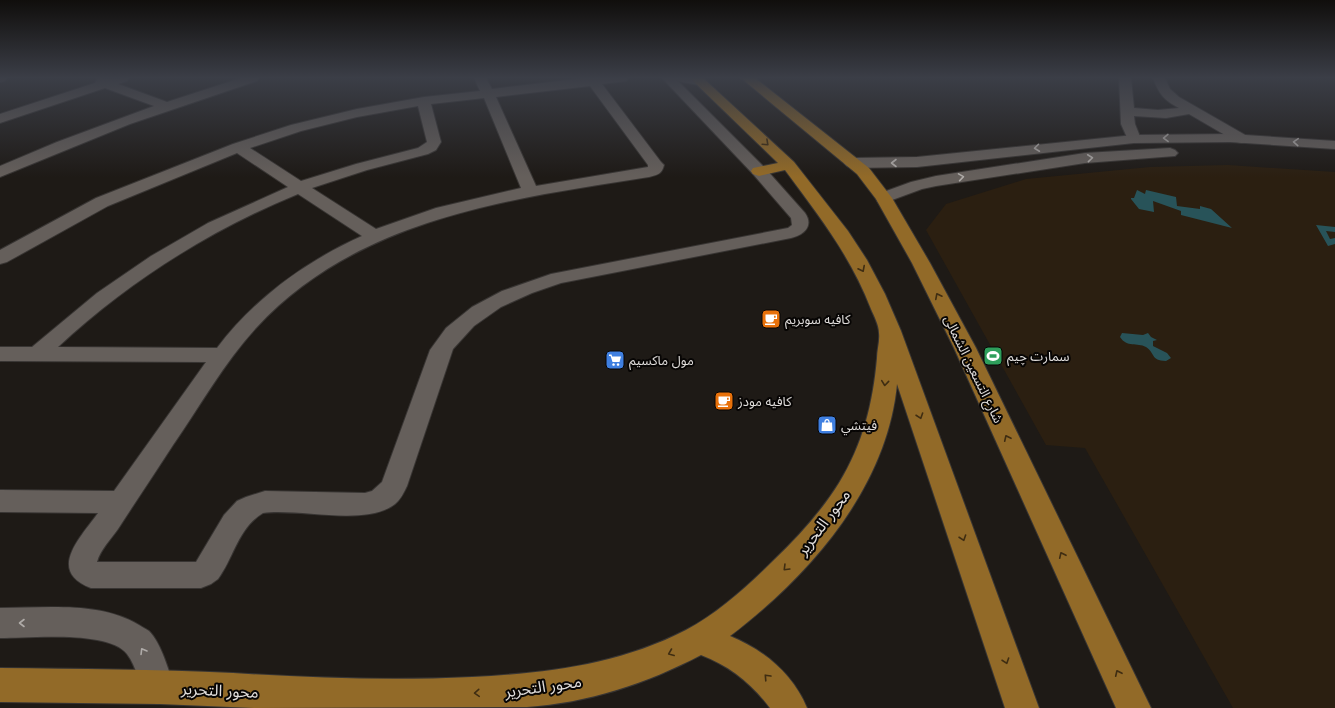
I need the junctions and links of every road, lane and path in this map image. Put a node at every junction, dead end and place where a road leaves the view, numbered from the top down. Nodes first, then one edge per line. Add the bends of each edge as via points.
1 (23, 111) edge
2 (152, 111) edge
3 (368, 111) edge
4 (426, 111) edge
5 (496, 111) edge
6 (615, 111) edge
7 (700, 111) edge
8 (732, 111) edge
9 (788, 111) edge
10 (1128, 111) joint
11 (1184, 111) edge
12 (1191, 111) edge
13 (0, 119) edge
14 (1134, 139) junction
15 (1242, 139) junction
16 (1335, 145) edge
17 (238, 147) junction
18 (1313, 158) dead end
19 (852, 162) junction
20 (917, 162) junction
21 (789, 165) junction
22 (0, 172) edge
23 (759, 172) junction
24 (936, 181) junction
25 (300, 187) junction
26 (530, 190) junction
27 (884, 198) junction
28 (374, 236) junction
29 (0, 258) edge
30 (890, 331) junction
31 (0, 354) edge
32 (37, 354) junction
33 (222, 355) junction
34 (0, 500) edge
35 (121, 502) junction
36 (0, 623) edge
37 (700, 640) junction
38 (0, 686) edge
39 (157, 687) junction
40 (790, 708) edge
41 (1022, 708) edge
42 (1134, 708) edge

1 - 13 street
2 - 22 street
3 - 17 street via 296,128
4 - 25 street via 434,142 431,147
5 - 26 street
6 - 26 street via 656,168 650,172
7 - 23 street
8 -> 21 main road
9 - 19 main road, شارع التسعين الشمالى
10 - 11 street via 1150,114
10 - 14 street via 1128,124
12 - 15 street
15 -> 14 street
14 -> 20 street
16 -> 15 street
17 - 25 street
17 - 29 street via 102,202
24 -> 18 street via 1118,155 1224,152
20 -> 19 street
19 - 27 main road, شارع التسعين الشمالى
20 - 24 street via 916,167 920,172
21 - 23 main road
21 -> 30 main road via 858,260
23 - 35 street via 799,217 801,226 797,230 558,278 530,286 480,311 459,328 442,347 394,486 380,500 366,504 259,503 251,506 240,514 209,568 201,575 92,575 85,572 82,566 83,559
24 - 27 street via 917,185
25 - 28 street
25 - 32 street via 197,237 131,278 80,316
26 - 28 street via 454,207
42 -> 27 main road, شارع التسعين الشمالى via 965,348
28 - 33 street via 335,256 298,280 260,312
30 -> 37 main road, محور التحرير via 882,410 874,437 846,494 813,541 735,615
30 -> 41 main road
31 - 32 street
32 - 33 street
33 - 35 street
34 - 35 street
39 -> 36 street via 151,664 138,642 117,628 88,623
37 -> 39 main road, محور التحرير via 635,667 551,688 400,697
40 -> 37 main road via 763,673 743,658 722,647
38 - 39 main road, محور التحرير

